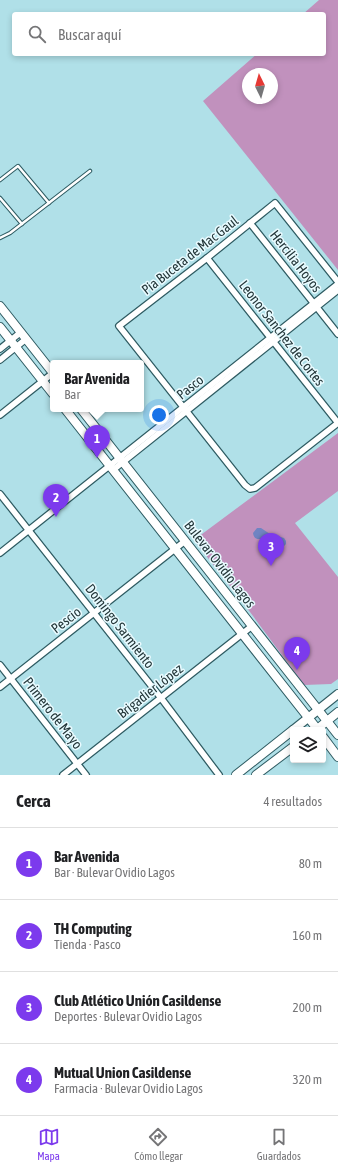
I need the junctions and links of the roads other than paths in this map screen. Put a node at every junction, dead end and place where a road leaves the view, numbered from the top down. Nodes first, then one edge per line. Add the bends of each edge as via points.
1 (90, 171) dead end
2 (0, 180) edge
3 (0, 198) edge
4 (49, 203) junction
5 (250, 222) junction
6 (22, 224) junction
7 (0, 238) edge
8 (207, 258) junction
9 (338, 283) edge
10 (338, 290) edge
11 (316, 305) junction
12 (0, 306) edge
13 (0, 327) edge
14 (338, 334) edge
15 (24, 336) junction
16 (272, 340) junction
17 (14, 344) junction
18 (0, 349) edge
19 (0, 360) edge
20 (50, 369) edge
21 (50, 375) edge
22 (43, 381) junction
23 (50, 390) edge
24 (185, 410) junction
25 (67, 412) edge
26 (83, 412) edge
27 (0, 415) edge
28 (338, 423) edge
29 (122, 460) junction
30 (111, 468) junction
31 (0, 494) edge
32 (29, 530) junction
33 (185, 541) junction
34 (175, 549) junction
35 (0, 553) edge
36 (94, 613) junction
37 (252, 626) junction
38 (242, 634) junction
39 (0, 665) edge
40 (11, 679) junction
41 (0, 687) edge
42 (338, 694) edge
43 (161, 698) junction
44 (318, 710) junction
45 (338, 712) edge
46 (308, 718) junction
47 (328, 721) junction
48 (297, 727) edge
49 (315, 727) edge
50 (321, 727) edge
51 (290, 732) edge
52 (338, 735) edge
53 (326, 741) edge
54 (290, 749) edge
55 (338, 756) edge
56 (77, 764) junction
57 (63, 775) edge
58 (86, 775) edge
59 (219, 775) edge
60 (236, 775) edge
61 (256, 775) edge

1 - 4 lane
2 - 4 lane via 18,166
3 - 6 lane
4 - 6 lane
5 - 8 street, Pia Buceta de Mac Gaul
5 - 9 street, Pia Buceta de Mac Gaul via 275,203
5 - 11 street, Hercilia Hoyos
6 - 7 lane
8 - 16 street, Leonor Sanchez de Cortes
8 - 24 street, Pia Buceta de Mac Gaul via 119,326
9 - 11 street, Pasco
10 - 11 street, Pasco
11 - 14 street, Hercilia Hoyos
11 - 16 street, Pasco
12 - 15 main road
13 - 17 main road
15 - 17 street
15 - 17 street
15 - 20 main road
16 - 24 street, Pasco
16 - 28 street, Leonor Sanchez de Cortes
17 - 18 street
17 - 19 street
17 - 22 main road
21 - 22 street
22 - 23 main road
22 - 27 street
24 - 28 street via 250,489 255,488
24 - 29 street, Pasco
25 - 30 main road, Bulevar Ovidio Lagos
26 - 29 main road, Bulevar Ovidio Lagos
29 - 30 street, Pasco
29 - 33 main road, Bulevar Ovidio Lagos
30 - 32 street, Pasco
30 - 34 main road, Bulevar Ovidio Lagos
31 - 32 street, Domingo Sarmiento
32 - 35 street, Pasco
32 - 36 street, Domingo Sarmiento
33 - 34 street, Pescio
33 - 37 main road, Bulevar Ovidio Lagos
34 - 36 street, Pescio
34 - 38 main road, Bulevar Ovidio Lagos
36 - 40 street, Pescio
36 - 43 street, Domingo Sarmiento
37 - 38 street, Brigadier López
37 - 44 main road, Bulevar Ovidio Lagos
38 - 43 street, Brigadier López
38 - 46 main road, Bulevar Ovidio Lagos
39 - 40 street, Primero de Mayo
40 - 41 street, Pescio
40 - 56 street, Primero de Mayo
42 - 44 main road
43 - 56 street, Brigadier López
43 - 59 street, Domingo Sarmiento
44 - 46 main road
44 - 47 main road, Bulevar Ovidio Lagos
45 - 47 main road
46 - 48 main road
46 - 49 main road, Bulevar Ovidio Lagos
47 - 50 main road
47 - 52 main road, Bulevar Ovidio Lagos
51 - 60 main road
53 - 55 main road
54 - 61 main road
56 - 57 street, Brigadier López
56 - 58 street, Primero de Mayo

